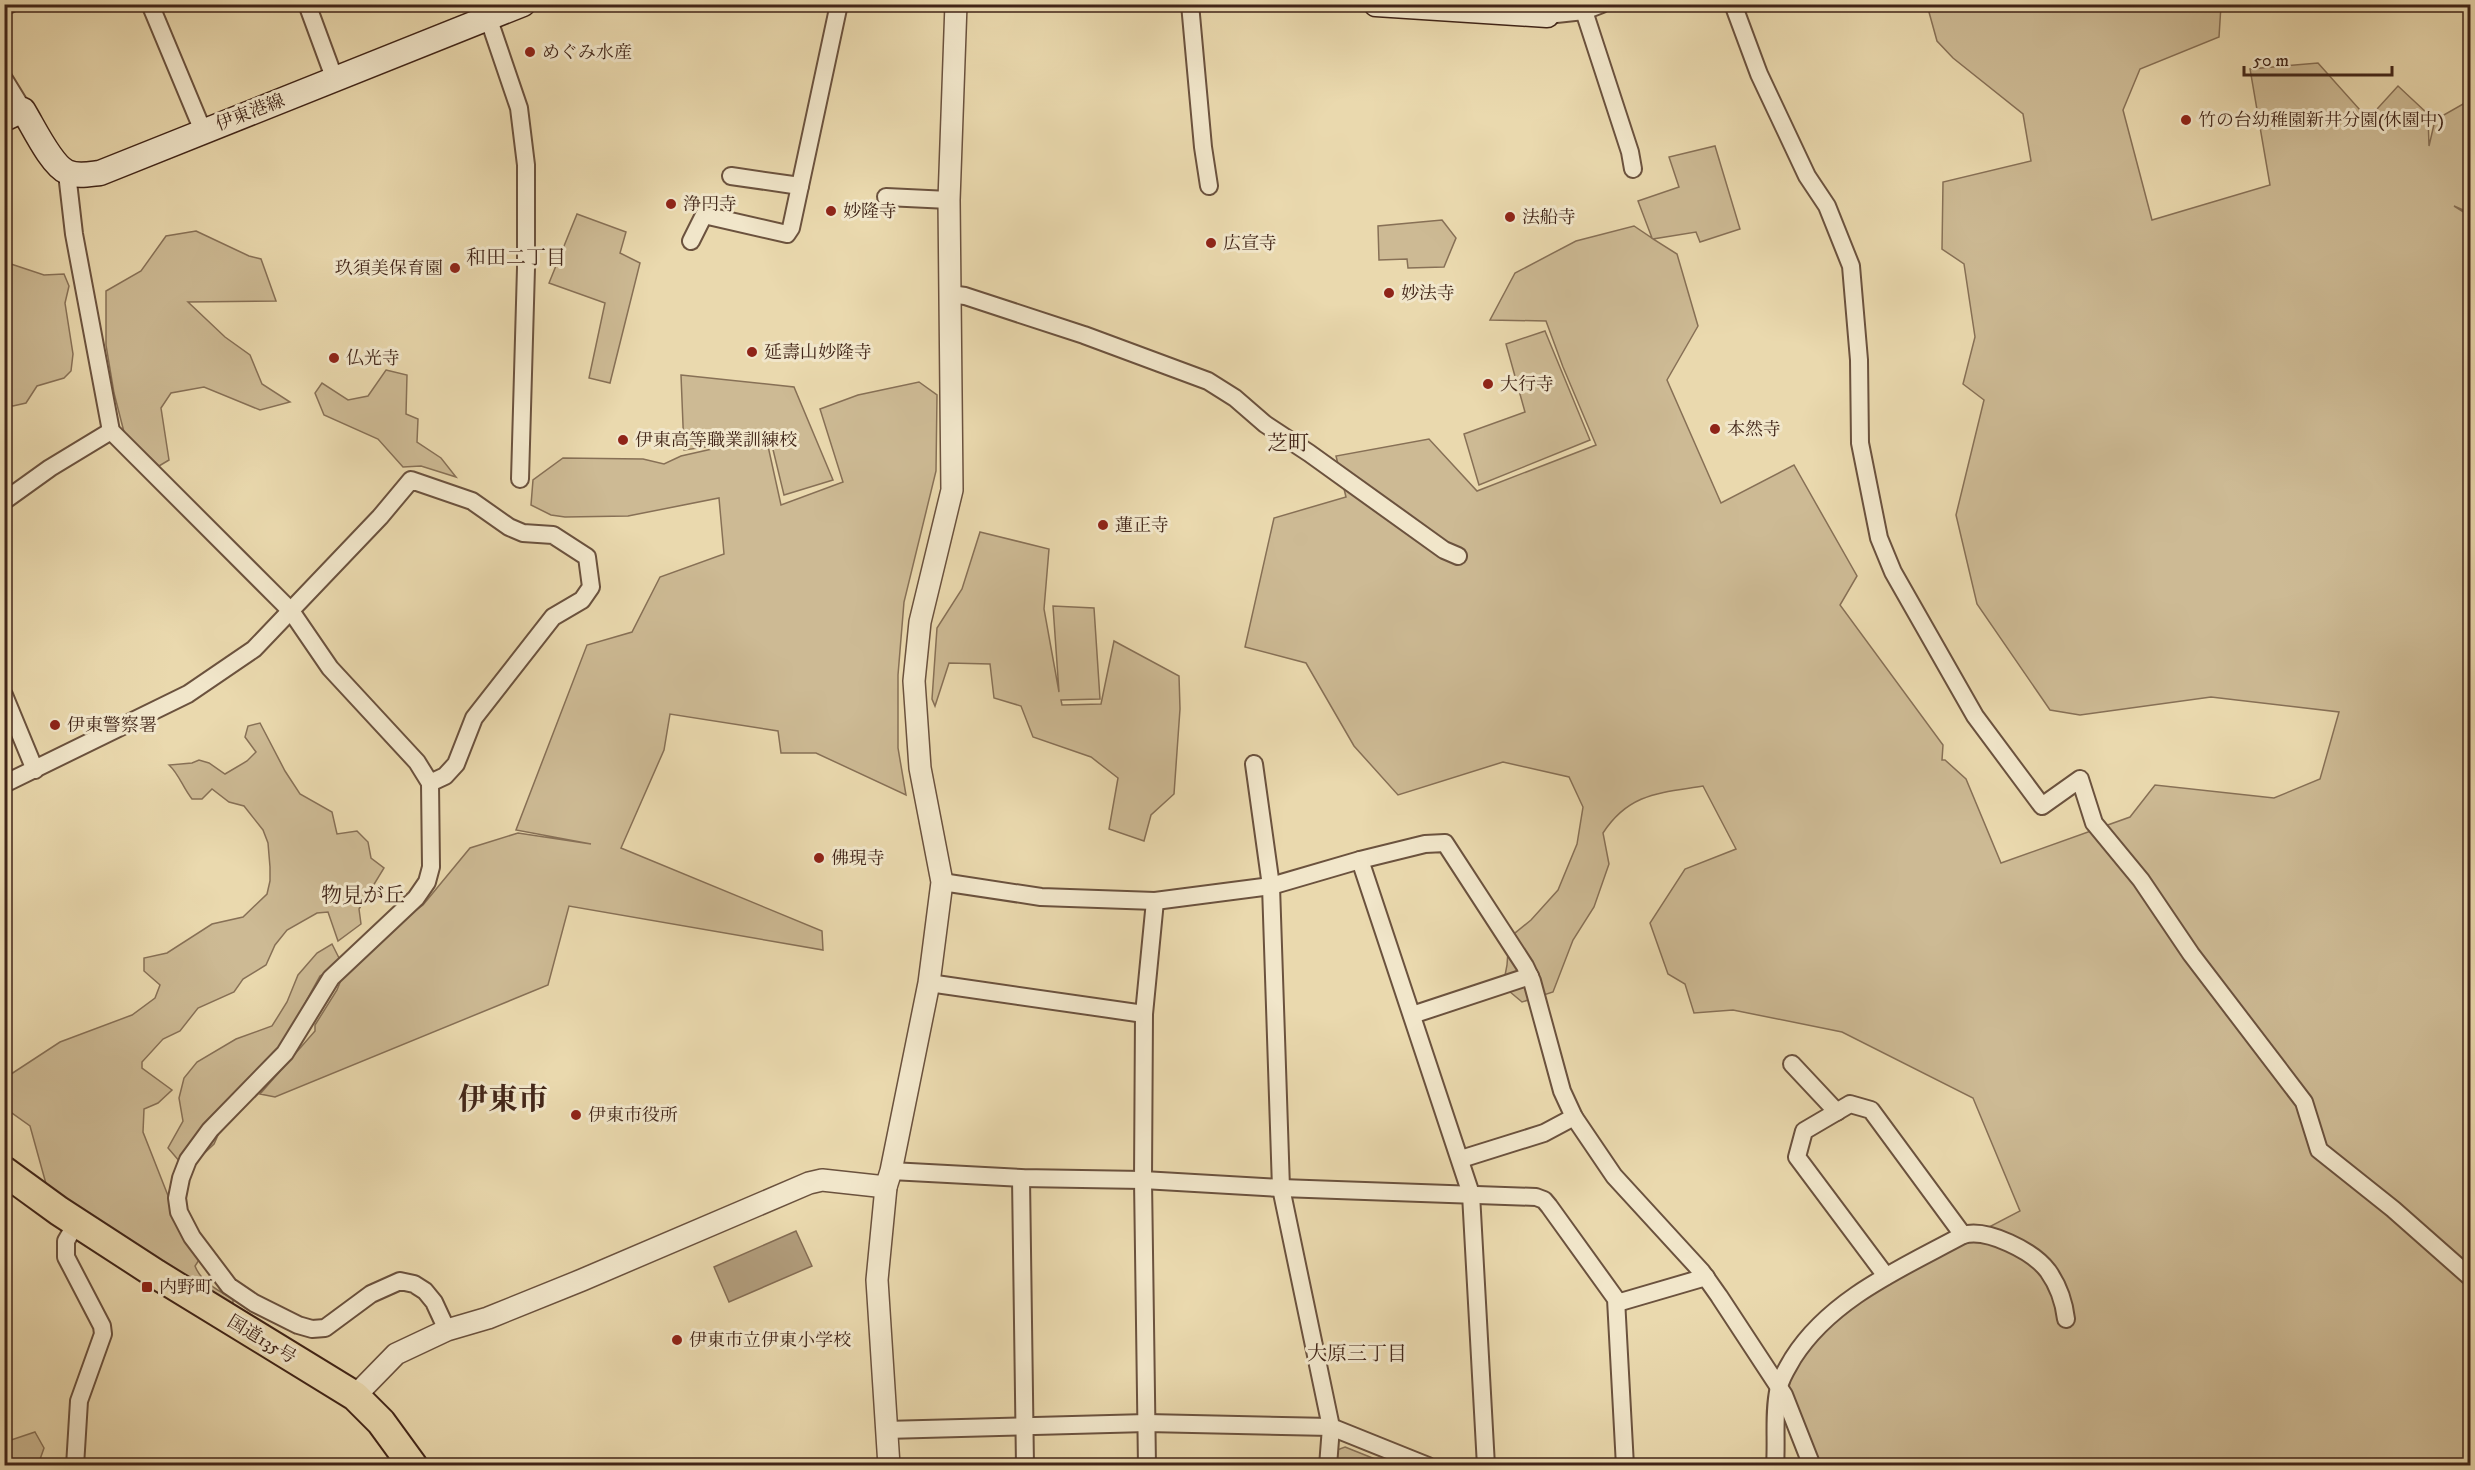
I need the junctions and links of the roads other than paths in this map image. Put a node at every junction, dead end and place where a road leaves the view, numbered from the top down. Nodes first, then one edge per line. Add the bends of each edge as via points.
1 (10, 4) edge
2 (150, 4) edge
3 (307, 4) edge
4 (523, 4) edge
5 (840, 4) edge
6 (956, 4) edge
7 (1190, 4) edge
8 (1376, 4) edge
9 (1602, 4) edge
10 (1733, 4) edge
11 (4, 6) edge
12 (1548, 10) edge
13 (1584, 11) junction
14 (489, 17) junction
15 (4, 79) edge
16 (335, 80) junction
17 (14, 114) edge
18 (203, 131) junction
19 (1633, 169) dead end
20 (69, 174) junction
21 (731, 176) dead end
22 (800, 186) junction
23 (1209, 186) dead end
24 (886, 197) dead end
25 (949, 200) junction
26 (691, 241) dead end
27 (950, 294) junction
28 (111, 431) junction
29 (520, 479) dead end
30 (4, 501) edge
31 (1458, 556) dead end
32 (291, 611) junction
33 (4, 695) edge
34 (1254, 764) dead end
35 (35, 770) junction
36 (430, 783) junction
37 (4, 784) edge
38 (1360, 860) junction
39 (942, 882) junction
40 (1270, 886) junction
41 (1155, 901) junction
42 (1530, 976) junction
43 (929, 982) junction
44 (1144, 1014) junction
45 (1412, 1015) junction
46 (1791, 1064) dead end
47 (1837, 1112) junction
48 (1574, 1116) junction
49 (1461, 1159) junction
50 (4, 1171) edge
51 (1021, 1178) junction
52 (888, 1179) junction
53 (1143, 1180) junction
54 (1281, 1188) junction
55 (1471, 1194) junction
56 (77, 1222) junction
57 (1963, 1235) junction
58 (1886, 1276) junction
59 (1706, 1277) junction
60 (2470, 1277) edge
61 (1617, 1303) junction
62 (2066, 1319) dead end
63 (447, 1330) junction
64 (1779, 1387) junction
65 (355, 1396) junction
66 (1147, 1423) junction
67 (1025, 1426) junction
68 (1331, 1427) junction
69 (885, 1430) junction
70 (75, 1466) edge
71 (413, 1466) edge
72 (889, 1466) edge
73 (1025, 1466) edge
74 (1147, 1466) edge
75 (1328, 1466) edge
76 (1428, 1466) edge
77 (1486, 1466) edge
78 (1625, 1466) edge
79 (1775, 1466) edge
80 (1812, 1466) edge

1 - 11 street
2 - 18 street
3 - 16 street
4 - 14 main road, 伊東港線
5 - 22 street
6 - 25 street
7 - 23 street
8 - 12 main road
9 - 13 street
10 - 60 street via 1759,74 1807,176 1827,206 1851,266 1859,360 1860,443 1879,538 1893,572 1974,716 2042,807 2080,779 2094,823 2141,880 2190,954 2304,1102 2319,1150
12 - 13 street
13 - 19 street
14 - 16 main road, 伊東港線
14 - 29 street via 519,108 525,165
15 - 17 street
16 - 18 main road, 伊東港線
17 - 20 main road
18 - 20 main road, 伊東港線 via 100,173
20 - 28 street via 74,234
21 - 22 street
22 - 26 street via 787,234 704,215
24 - 25 street
25 - 27 street
27 - 31 street via 1084,335 1208,381 1444,550
27 - 39 street via 952,490 920,622 914,681 920,768
28 - 30 street
28 - 32 street
32 - 35 street via 254,649 188,694
32 - 36 street via 330,668 417,762
32 - 36 street via 411,480 472,501 523,533 553,535 587,557 591,587 587,594 553,617 474,718 456,764 445,776
33 - 35 street
34 - 40 street
35 - 37 street
36 - 63 street via 431,858 427,882 416,898 331,978 285,1053 210,1130 188,1160 177,1198 183,1223 230,1286 298,1325 325,1328 371,1294 400,1281 425,1291
38 - 40 street
38 - 42 street via 1445,843
38 - 45 street
39 - 41 street via 1041,897
39 - 43 street
40 - 41 street
40 - 54 street
41 - 44 street
42 - 45 street
42 - 48 street via 1562,1091
43 - 44 street
43 - 52 street
44 - 53 street
45 - 49 street
46 - 47 street
47 - 57 street via 1850,1104 1871,1110
47 - 58 street via 1804,1131 1797,1157
48 - 49 street via 1544,1133
48 - 59 street via 1614,1176
49 - 55 street
50 - 56 highway, 国道135号
51 - 52 street
51 - 53 street
51 - 67 street
52 - 63 street via 822,1180 809,1184 488,1318
52 - 69 street via 877,1280
53 - 54 street
53 - 66 street
54 - 55 street
54 - 68 street
55 - 61 street via 1544,1200
55 - 77 street
56 - 65 highway, 国道135号
56 - 70 street via 66,1241 66,1257 103,1334 79,1401
57 - 58 street
57 - 62 street via 1992,1237 2034,1257 2048,1271 2062,1297
58 - 64 street via 1823,1322 1802,1344
59 - 61 street
59 - 64 street
61 - 78 street
63 - 65 street via 396,1354
64 - 79 street
64 - 80 street
65 - 71 highway, 国道135号 via 381,1422
66 - 67 street
66 - 68 street
66 - 74 street
67 - 69 street
67 - 73 street
68 - 75 street
68 - 76 street
69 - 72 street

